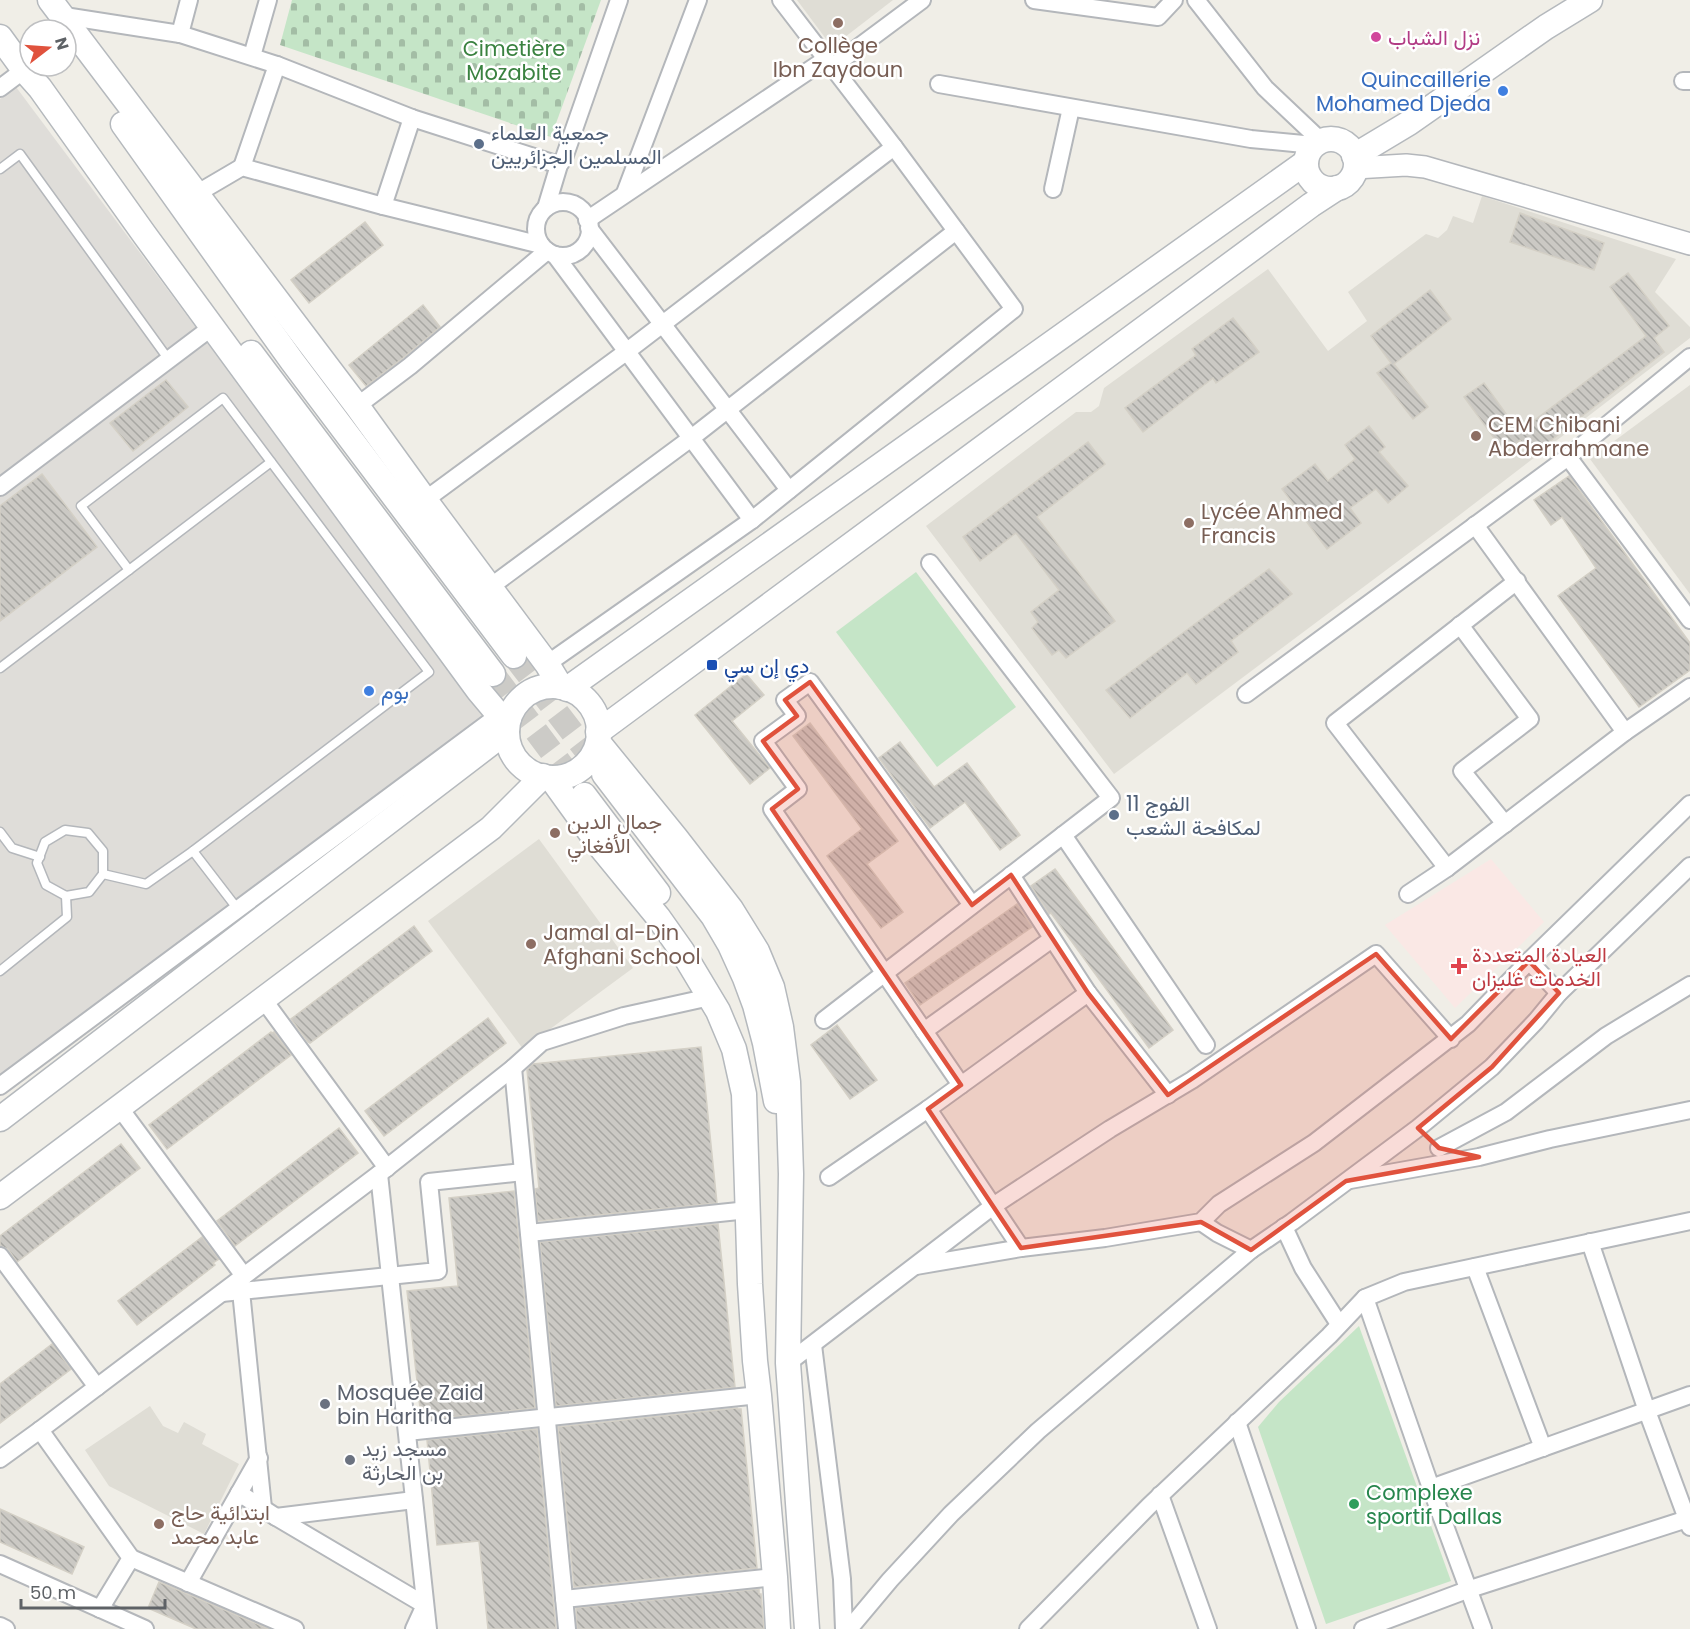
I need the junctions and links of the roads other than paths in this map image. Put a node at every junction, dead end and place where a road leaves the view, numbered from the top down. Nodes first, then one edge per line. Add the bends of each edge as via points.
1 (268, 0) edge
2 (619, 0) edge
3 (698, 0) edge
4 (781, 0) edge
5 (922, 0) edge
6 (1034, 0) edge
7 (1174, 0) edge
8 (1196, 0) edge
9 (1590, 0) edge
10 (185, 3) edge
11 (50, 12) edge
12 (180, 34) junction
13 (2, 43) edge
14 (252, 56) junction
15 (78, 60) edge
16 (18, 63) edge
17 (829, 63) junction
18 (277, 65) junction
19 (18, 74) edge
20 (31, 78) edge
21 (939, 84) dead end
22 (0, 88) edge
23 (40, 88) junction
24 (1071, 108) junction
25 (412, 118) junction
26 (894, 147) junction
27 (1314, 150) junction
28 (1354, 162) junction
29 (559, 165) junction
30 (242, 167) junction
31 (0, 168) edge
32 (1337, 188) junction
33 (1053, 189) dead end
34 (626, 193) junction
35 (196, 194) junction
36 (383, 206) junction
37 (546, 208) junction
38 (588, 224) junction
39 (956, 231) junction
40 (1690, 244) edge
41 (548, 250) junction
42 (662, 323) junction
43 (212, 327) junction
44 (626, 352) junction
45 (1690, 357) edge
46 (169, 361) junction
47 (357, 406) junction
48 (727, 409) junction
49 (690, 439) junction
50 (1568, 457) junction
51 (271, 462) junction
52 (0, 487) edge
53 (789, 490) junction
54 (425, 500) junction
55 (752, 520) junction
56 (1475, 525) junction
57 (930, 563) dead end
58 (129, 570) junction
59 (1516, 581) junction
60 (490, 587) junction
61 (1690, 620) edge
62 (1460, 625) junction
63 (514, 656) tunnel mouth
64 (547, 664) junction
65 (0, 668) edge
66 (493, 674) tunnel mouth
67 (1690, 687) edge
68 (564, 688) junction
69 (1246, 694) dead end
70 (505, 721) junction
71 (1625, 732) junction
72 (598, 737) junction
73 (603, 774) tunnel mouth
74 (547, 777) junction
75 (584, 795) tunnel mouth
76 (1690, 804) edge
77 (1505, 824) junction
78 (0, 832) edge
79 (1063, 835) junction
80 (193, 851) junction
81 (40, 857) junction
82 (1690, 866) edge
83 (1447, 868) junction
84 (103, 874) junction
85 (1011, 875) junction
86 (1408, 894) dead end
87 (66, 896) junction
88 (233, 903) dead end
89 (972, 905) junction
90 (1052, 939) junction
91 (1529, 961) junction
92 (0, 971) edge
93 (884, 974) junction
94 (1690, 985) edge
95 (1088, 993) junction
96 (1559, 993) junction
97 (710, 997) junction
98 (263, 999) junction
99 (824, 1020) dead end
100 (924, 1031) junction
101 (1451, 1039) junction
102 (1206, 1046) dead end
103 (513, 1068) junction
104 (961, 1085) junction
105 (0, 1086) edge
106 (744, 1094) junction
107 (1168, 1095) junction
108 (119, 1107) junction
109 (928, 1109) junction
110 (1690, 1110) edge
111 (0, 1119) edge
112 (1418, 1128) junction
113 (1438, 1148) junction
114 (1479, 1157) junction
115 (383, 1171) junction
116 (523, 1172) junction
117 (791, 1174) junction
118 (829, 1177) dead end
119 (1346, 1181) junction
120 (0, 1197) edge
121 (993, 1206) junction
122 (748, 1210) junction
123 (1690, 1221) edge
124 (1201, 1222) junction
125 (1284, 1227) junction
126 (529, 1233) junction
127 (1590, 1242) junction
128 (1021, 1248) junction
129 (1251, 1250) junction
130 (0, 1256) edge
131 (916, 1266) junction
132 (1474, 1267) junction
133 (390, 1276) junction
134 (242, 1283) junction
135 (1365, 1298) junction
136 (1339, 1324) junction
137 (813, 1345) junction
138 (788, 1363) junction
139 (97, 1387) junction
140 (759, 1395) junction
141 (1690, 1395) edge
142 (1647, 1411) junction
143 (547, 1417) junction
144 (1237, 1422) junction
145 (40, 1430) junction
146 (407, 1432) junction
147 (1543, 1448) junction
148 (259, 1458) junction
149 (0, 1459) edge
150 (1431, 1488) junction
151 (239, 1493) junction
152 (1160, 1495) junction
153 (414, 1500) junction
154 (270, 1513) junction
155 (1689, 1521) edge
156 (131, 1558) junction
157 (0, 1564) edge
158 (775, 1577) junction
159 (188, 1583) junction
160 (1467, 1590) junction
161 (564, 1599) junction
162 (425, 1605) junction
163 (100, 1609) junction
164 (273, 1624) edge
165 (0, 1626) edge
166 (6, 1629) edge
167 (145, 1629) edge
168 (295, 1629) edge
169 (414, 1629) edge
170 (428, 1629) edge
171 (567, 1629) edge
172 (778, 1629) edge
173 (807, 1629) edge
174 (844, 1629) edge
175 (849, 1629) edge
176 (1028, 1629) edge
177 (1208, 1629) edge
178 (1307, 1629) edge
179 (1363, 1629) edge
180 (1483, 1629) edge

1 - 14 street
2 - 29 street
3 - 34 street
4 - 17 street
5 - 17 street
6 - 7 street via 1158,17
8 - 27 street
9 - 28 main road
10 - 12 street
11 - 12 street
11 - 35 main road
12 - 14 street
13 - 16 main road
14 - 18 street
15 - 63 main road via 292,362
17 - 26 street
17 - 34 street
18 - 25 street
18 - 30 street
19 - 22 street
20 - 23 main road
21 - 24 street
23 - 43 main road
23 - 66 main road via 173,248
24 - 27 street
24 - 33 street
25 - 29 street
25 - 36 street
26 - 39 street
26 - 42 street
27 - 28 main road via 1334,139 1346,145
27 - 32 main road via 1307,170 1310,177 1329,189
27 - 68 main road
28 - 32 main road via 1349,181
28 - 40 street via 1425,167
29 - 37 street
30 - 35 street
30 - 36 street
31 - 46 lane via 20,154
32 - 72 main road
34 - 38 street
35 - 47 main road
36 - 41 street
37 - 38 street via 570,203 584,212
37 - 41 street via 536,230 537,238
38 - 41 street via 588,236 579,250 563,256
38 - 42 street
39 - 48 street
39 - 53 street via 1014,309
41 - 44 street
41 - 47 street
42 - 44 street
42 - 48 street
43 - 46 street
43 - 70 main road via 478,690
44 - 49 street
44 - 54 street
45 - 50 street
46 - 52 street
47 - 54 main road
48 - 49 street
48 - 53 street
49 - 55 street
49 - 60 street
50 - 56 street
50 - 61 street
51 - 58 lane
51 - 58 lane via 223,398 81,506
51 - 80 lane via 429,672
53 - 55 street
54 - 60 main road
55 - 64 street
56 - 59 street
56 - 69 street
57 - 79 street via 1111,798
58 - 65 lane
59 - 62 street
59 - 71 street
60 - 64 main road
62 - 77 street via 1530,719 1462,771
62 - 83 street via 1335,723
64 - 68 main road
67 - 71 street
68 - 70 main road via 535,689 524,696
68 - 72 main road via 587,701 595,713
70 - 74 main road via 513,755 523,767
70 - 105 street
70 - 111 main road
71 - 77 street
72 - 74 main road via 593,754 576,772
72 - 117 main road via 731,909 757,951 772,987 784,1046
73 - 117 main road via 713,916 730,945 755,1005
74 - 97 main road via 676,942
74 - 98 main road via 491,828
75 - 106 main road via 675,915 712,974 739,1037 745,1063
76 - 91 street
77 - 83 street
78 - 81 lane via 12,848
79 - 85 street
79 - 102 street
80 - 84 lane via 146,884
80 - 88 lane
81 - 84 lane via 45,842 65,830 88,833 103,851
81 - 87 lane via 37,863 46,885
82 - 96 street
83 - 86 street
84 - 87 lane via 88,892
85 - 89 street
85 - 90 street
87 - 92 lane via 67,917
89 - 93 street
89 - 93 street via 810,681 785,700 797,716 763,741 798,789 772,808
90 - 95 street
90 - 100 street
91 - 96 street
91 - 101 street
93 - 99 street
93 - 100 street
94 - 113 street via 1606,1036 1506,1112
95 - 104 street
95 - 107 street
96 - 112 street via 1492,1067
97 - 103 street via 624,1016 542,1042
97 - 106 main road via 734,1049
98 - 108 main road
98 - 115 street
100 - 104 street
101 - 107 street via 1376,954
101 - 124 street via 1314,1143 1219,1204
103 - 115 street
103 - 116 street
104 - 109 street
106 - 122 main road
107 - 121 street
108 - 120 main road
108 - 134 street
109 - 118 street
109 - 121 street
110 - 114 street
112 - 113 street
112 - 119 street
113 - 114 street
114 - 119 street
115 - 133 street
115 - 134 street
116 - 126 street
116 - 133 street via 429,1182 438,1270
117 - 138 main road
119 - 125 street
121 - 128 street
121 - 131 street
122 - 126 street
122 - 140 main road
123 - 127 street
124 - 128 street
124 - 129 street
125 - 129 street
125 - 136 street via 1303,1268
126 - 143 street
127 - 132 street
127 - 142 street
128 - 131 street
129 - 175 street via 1038,1431 951,1514
130 - 139 street
131 - 137 street
132 - 135 street via 1404,1282
132 - 147 street
133 - 134 street
133 - 146 street
134 - 139 street via 220,1294
134 - 148 street
135 - 136 street
135 - 150 street
136 - 144 street
137 - 138 street
137 - 174 street via 842,1580
138 - 173 main road
139 - 145 street
140 - 143 street
140 - 158 main road
141 - 142 street
142 - 147 street
142 - 155 street
143 - 146 street
143 - 161 street
144 - 152 street
144 - 178 street
145 - 149 street
145 - 156 street
146 - 153 street
147 - 150 street
148 - 151 street
148 - 154 street
150 - 160 street
151 - 154 street
151 - 159 street
152 - 176 street
152 - 177 street
153 - 154 street
153 - 162 street
154 - 162 street
155 - 160 street
156 - 159 street
156 - 163 street
157 - 163 street
158 - 161 street
158 - 172 main road
159 - 164 street
160 - 179 street
160 - 180 street
161 - 171 street
162 - 169 street
162 - 170 street
163 - 167 street
164 - 168 street
165 - 166 street

